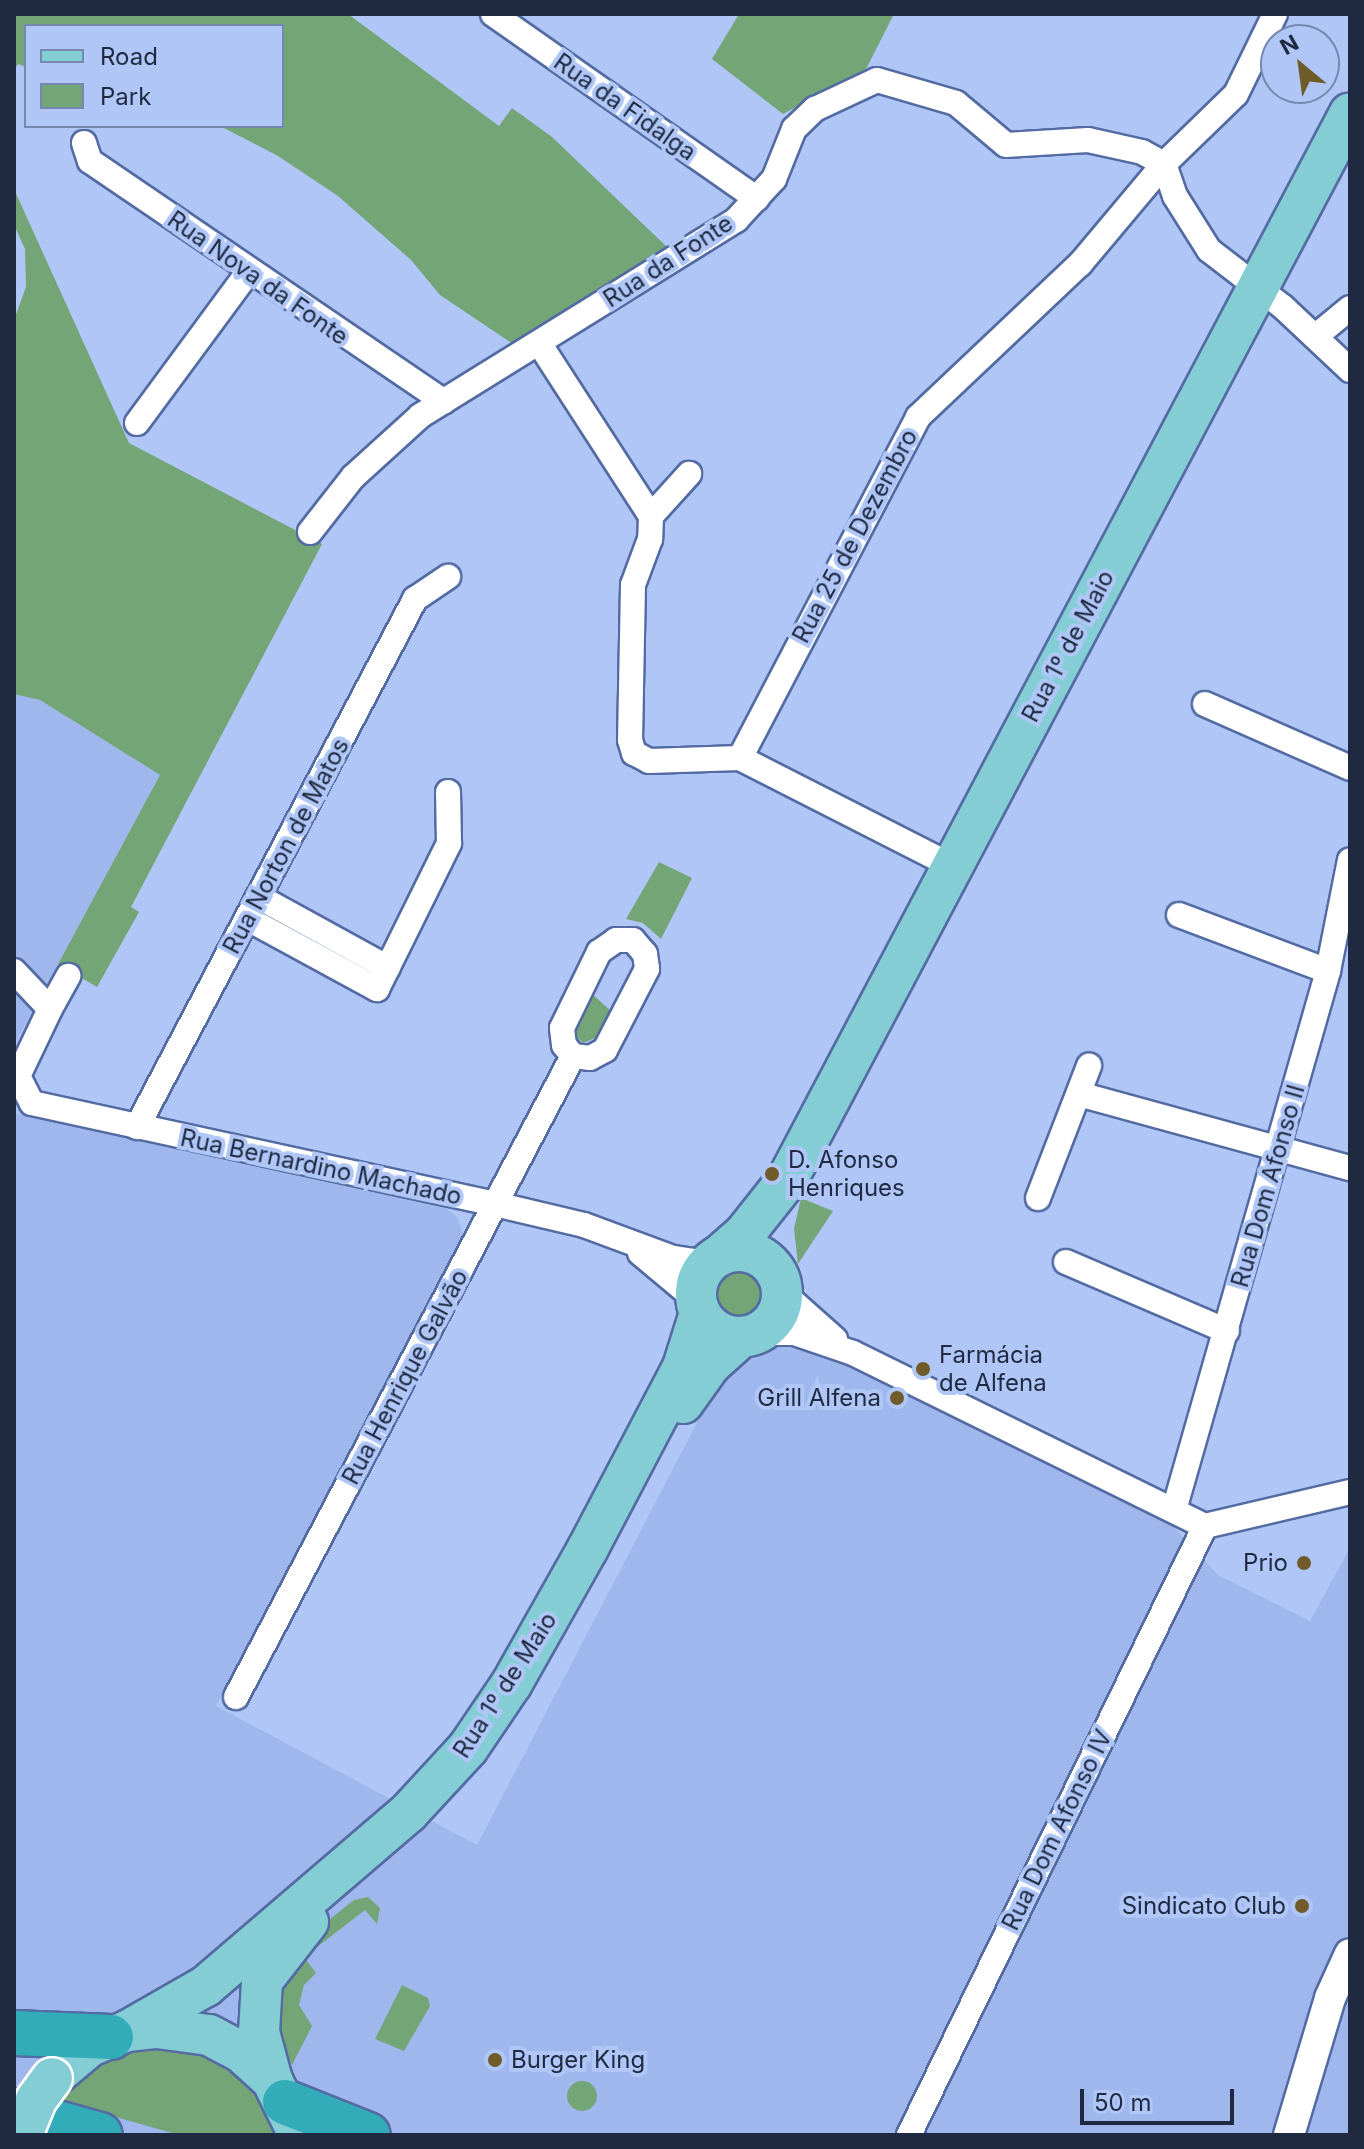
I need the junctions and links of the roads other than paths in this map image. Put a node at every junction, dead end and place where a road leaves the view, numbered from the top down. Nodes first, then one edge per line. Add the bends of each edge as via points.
1 (493, 14) edge
2 (1282, 16) edge
3 (1350, 113) edge
4 (84, 143) dead end
5 (1164, 164) junction
6 (757, 199) junction
7 (249, 271) junction
8 (1257, 287) junction
9 (1350, 308) edge
10 (1316, 336) junction
11 (539, 343) junction
12 (1350, 370) edge
13 (444, 402) junction
14 (137, 423) dead end
15 (689, 474) dead end
16 (651, 516) junction
17 (310, 532) dead end
18 (448, 577) dead end
19 (1205, 704) dead end
20 (740, 758) junction
21 (1350, 768) edge
22 (448, 792) dead end
23 (1350, 860) edge
24 (952, 866) junction
25 (253, 908) junction
26 (1179, 915) dead end
27 (14, 971) edge
28 (1328, 971) junction
29 (68, 976) dead end
30 (50, 1009) junction
31 (573, 1056) junction
32 (1089, 1066) dead end
33 (1079, 1094) junction
34 (137, 1127) junction
35 (1278, 1151) junction
36 (1350, 1168) edge
37 (787, 1180) junction
38 (1038, 1198) dead end
39 (495, 1204) junction
40 (626, 1241) junction
41 (714, 1259) junction
42 (1066, 1262) dead end
43 (780, 1283) junction
44 (698, 1306) junction
45 (1227, 1331) junction
46 (750, 1335) junction
47 (853, 1353) junction
48 (1350, 1492) edge
49 (1174, 1510) junction
50 (1205, 1526) junction
51 (236, 1697) dead end
52 (1350, 1954) edge
53 (14, 2033) edge
54 (119, 2034) junction
55 (285, 2106) edge
56 (14, 2111) edge
57 (22, 2135) edge
58 (100, 2135) edge
59 (368, 2135) edge
60 (909, 2135) edge
61 (1289, 2135) edge

1 - 6 street, Rua da Fidalga
2 - 5 street, Rua 25 de Dezembro via 1236,94
3 - 8 main road, Rua 1º de Maio
4 - 7 street, Rua Nova da Fonte via 90,161
5 - 6 street, Rua da Fonte via 1142,152 1088,140 1006,145 956,103 877,80 815,109 794,129 774,179
5 - 8 street via 1175,196 1209,250
5 - 20 street, Rua 25 de Dezembro via 1080,264 918,417
6 - 11 street, Rua da Fonte via 736,220
7 - 13 street, Rua Nova da Fonte
7 - 14 street
8 - 10 street
8 - 24 main road, Rua 1º de Maio
9 - 10 street
10 - 12 street
11 - 13 street, Rua da Fonte
11 - 16 street
13 - 17 street, Rua da Fonte via 387,443
15 - 16 street
16 - 20 street via 650,539 633,585 634,753 649,761
18 - 25 street, Rua Norton de Matos via 415,599
19 - 21 street
20 - 24 street
22 - 25 street via 449,843 377,989
23 - 28 street, Rua Dom Afonso II
24 - 37 main road, Rua 1º de Maio
25 - 34 street, Rua Norton de Matos
26 - 28 street
27 - 30 street
28 - 35 street, Rua Dom Afonso II
29 - 30 street
30 - 34 street, Rua Bernardino Machado via 25,1056 18,1076 21,1089 32,1103
31 - 31 street via 590,1058 605,1050 647,969 645,954 633,940 616,940 599,952 562,1028 564,1045
31 - 39 street, Rua Henrique Galvão
32 - 33 street
33 - 35 street
33 - 38 street
34 - 39 street, Rua Bernardino Machado
35 - 36 street
35 - 45 street, Rua Dom Afonso II
37 - 41 main road, Rua 1º de Maio via 745,1233
37 - 43 main road, Rua 1º de Maio via 778,1227
39 - 40 street, Rua Bernardino Machado
39 - 51 street, Rua Henrique Galvão
40 - 41 street, Rua Bernardino Machado via 673,1258
40 - 44 street, Rua Bernardino Machado
41 - 43 main road via 746,1251 759,1256
41 - 44 main road via 696,1286
42 - 45 street
43 - 46 main road via 776,1316
43 - 47 street
44 - 46 main road via 717,1331
44 - 54 main road, Rua 1º de Maio via 683,1367 512,1683 468,1748 408,1813 206,1986
45 - 49 street, Rua Dom Afonso II
46 - 47 street via 794,1333
46 - 55 main road, Rua 1º de Maio via 689,1393 518,1711 434,1811 293,1935 262,1981 259,2032
47 - 49 street
48 - 50 street
49 - 50 street
50 - 60 street, Rua Dom Afonso IV
52 - 61 street via 1330,1998
53 - 54 highway
54 - 55 main road via 157,2028 209,2035 241,2052
54 - 57 main road, Rua 1º de Maio, bridge via 72,2059 52,2078
55 - 59 highway
56 - 58 highway

